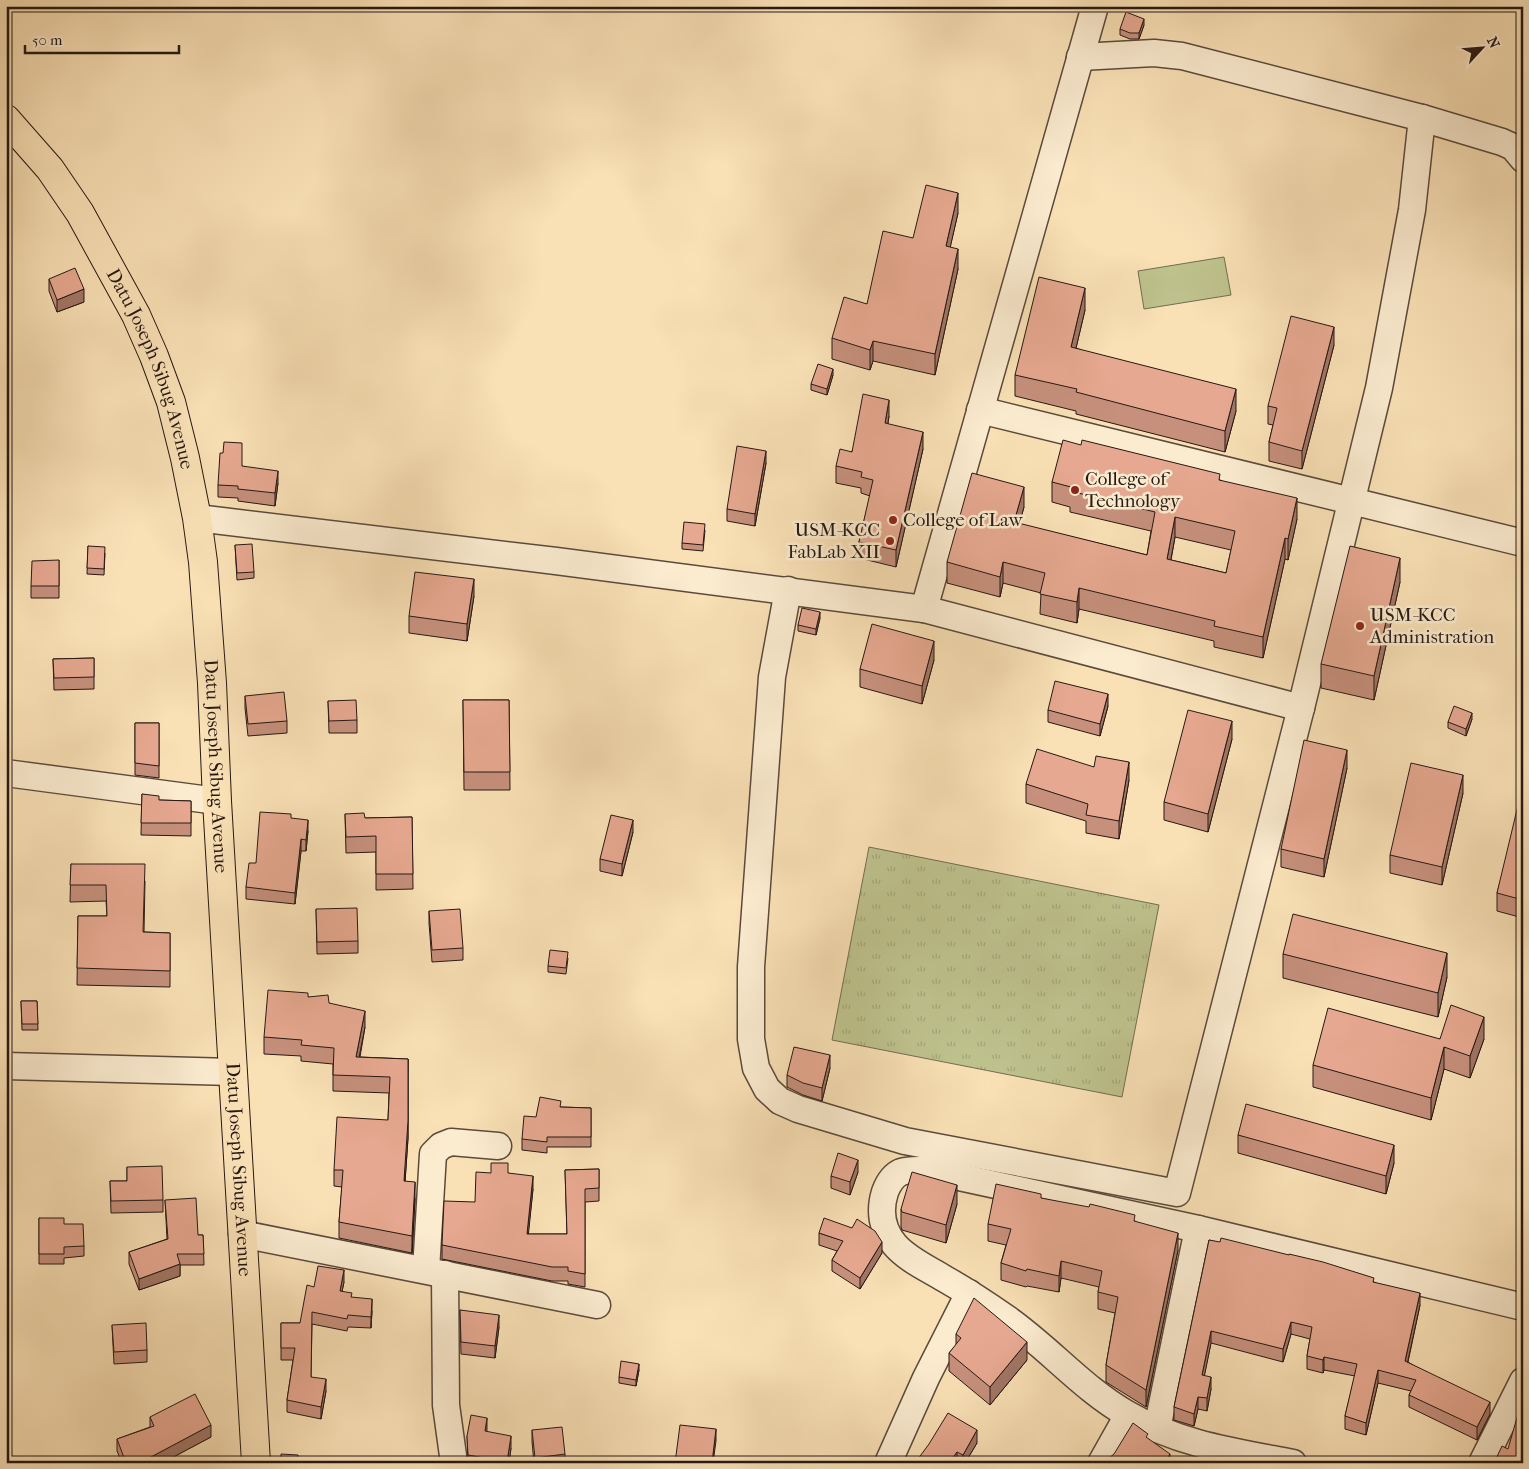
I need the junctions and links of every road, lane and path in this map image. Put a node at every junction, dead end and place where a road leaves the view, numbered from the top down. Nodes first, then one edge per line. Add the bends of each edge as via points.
1 (1095, 6) edge
2 (1080, 57) junction
3 (1422, 118) junction
4 (6, 119) edge
5 (1523, 159) edge
6 (980, 410) junction
7 (1353, 502) junction
8 (197, 518) junction
9 (1523, 543) edge
10 (777, 589) junction
11 (924, 609) junction
12 (1302, 708) junction
13 (6, 772) edge
14 (217, 801) junction
15 (6, 1066) edge
16 (233, 1072) junction
17 (498, 1146) dead end
18 (1198, 1229) junction
19 (242, 1234) junction
20 (435, 1272) junction
21 (969, 1293) junction
22 (597, 1305) dead end
23 (1523, 1308) edge
24 (1523, 1381) edge
25 (1128, 1415) junction
26 (1158, 1429) junction
27 (256, 1463) edge
28 (454, 1463) edge
29 (888, 1463) edge
30 (1102, 1463) edge
31 (1293, 1463) edge
32 (1482, 1463) edge

1 - 2 street
2 - 3 street via 1154,53 1182,56
2 - 6 street
3 - 5 street via 1502,142 1513,147
3 - 7 street via 1412,210 1398,292
4 - 8 main road, Datu Joseph Sibug Avenue via 50,169 80,213 136,315 171,402
6 - 7 street
6 - 11 street
7 - 9 street
7 - 12 street
8 - 10 street
8 - 14 main road, Datu Joseph Sibug Avenue via 208,619
10 - 11 street
10 - 12 street via 751,958 751,1039 756,1068 767,1089 780,1101 798,1110 905,1141 1177,1194
11 - 12 street
13 - 14 street
14 - 16 main road, Datu Joseph Sibug Avenue
15 - 16 street
16 - 19 main road, Datu Joseph Sibug Avenue
17 - 20 street via 451,1142 433,1154
18 - 21 street via 927,1170 899,1173 889,1182 882,1203 882,1220 888,1234 907,1256
18 - 23 street
18 - 26 street
19 - 20 street
19 - 27 main road, Datu Joseph Sibug Avenue
20 - 22 street
20 - 28 street
21 - 25 street via 1037,1341 1088,1386
21 - 29 street
24 - 32 street
25 - 26 street
25 - 30 street
26 - 31 street via 1207,1446

